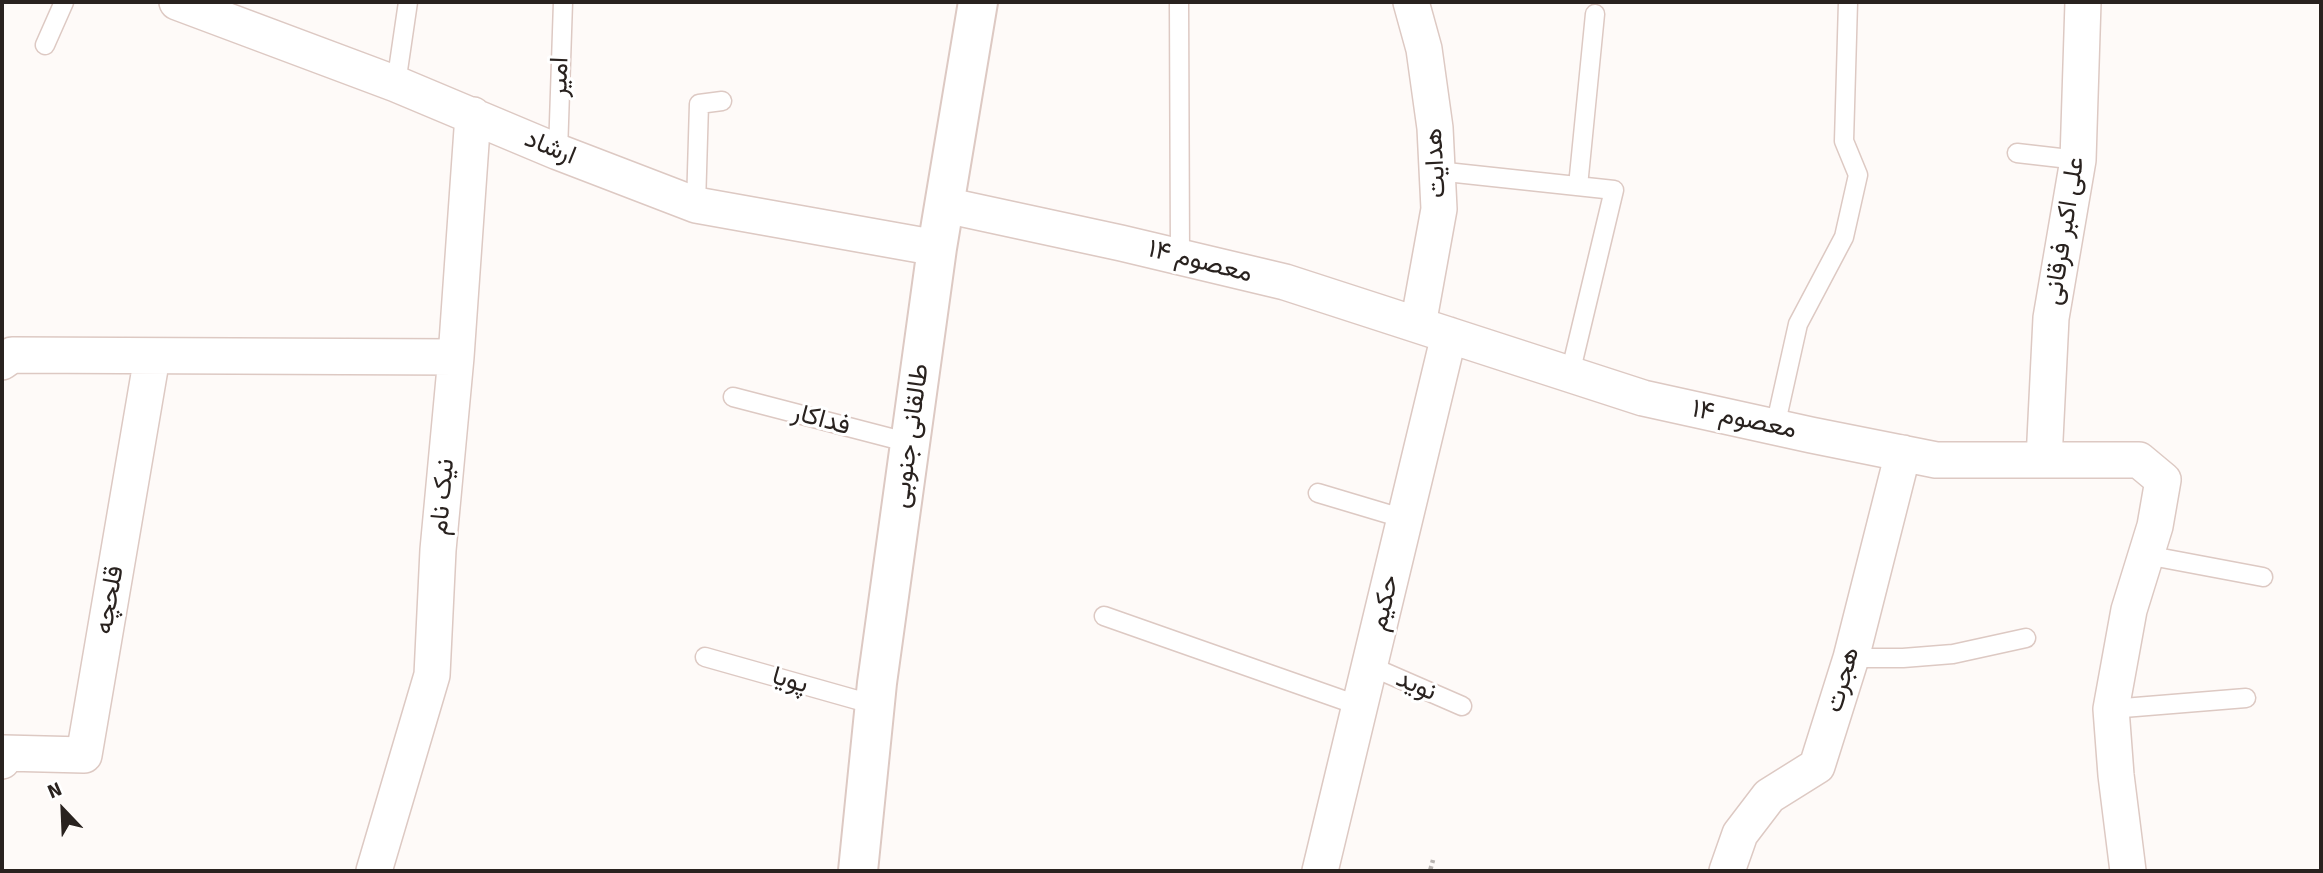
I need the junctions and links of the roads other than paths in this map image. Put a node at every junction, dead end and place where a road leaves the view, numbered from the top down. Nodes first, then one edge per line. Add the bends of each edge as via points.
1 (64, 2) edge
2 (177, 2) edge
3 (408, 2) edge
4 (563, 2) edge
5 (978, 2) edge
6 (1180, 2) edge
7 (1411, 2) edge
8 (1848, 2) edge
9 (2083, 2) edge
10 (1595, 14) dead end
11 (45, 45) dead end
12 (396, 83) junction
13 (722, 101) dead end
14 (473, 115) junction
15 (558, 152) junction
16 (2017, 153) dead end
17 (2078, 160) junction
18 (1437, 172) junction
19 (1578, 186) junction
20 (696, 205) junction
21 (945, 205) junction
22 (937, 248) junction
23 (1180, 257) junction
24 (1434, 330) junction
25 (152, 357) junction
26 (456, 357) junction
27 (2, 362) edge
28 (1570, 374) junction
29 (733, 397) dead end
30 (1775, 427) junction
31 (910, 443) junction
32 (1903, 453) junction
33 (2044, 460) junction
34 (1318, 493) dead end
35 (1405, 519) junction
36 (2146, 555) junction
37 (2263, 577) dead end
38 (1104, 616) dead end
39 (2025, 638) dead end
40 (705, 657) dead end
41 (1851, 658) junction
42 (1370, 666) junction
43 (2246, 698) dead end
44 (875, 705) junction
45 (1360, 706) junction
46 (1462, 706) dead end
47 (2111, 709) junction
48 (2, 761) edge
49 (374, 871) edge
50 (858, 871) edge
51 (1321, 871) edge
52 (1727, 871) edge
53 (2128, 871) edge

1 - 11 lane
2 - 12 street, ارشاد
3 - 12 lane
4 - 15 lane, امیر
5 - 21 street, طالقانی جنوبی
6 - 23 lane
7 - 18 street, هدایت via 1424,49
8 - 30 lane via 1844,141 1858,175 1844,237 1798,324
9 - 17 street, علی اکبر فرقانی
10 - 19 lane
12 - 14 street, ارشاد
13 - 20 lane via 699,104
14 - 15 street, ارشاد
14 - 26 street, نیک نام
15 - 20 street, ارشاد
16 - 17 lane
17 - 33 street, علی اکبر فرقانی via 2051,318
18 - 19 lane
18 - 24 street, هدایت
19 - 28 lane via 1614,190
20 - 22 street, ارشاد
21 - 22 street, طالقانی جنوبی
21 - 23 street, ۱۴ معصوم
22 - 31 street, طالقانی جنوبی
23 - 24 street, ۱۴ معصوم via 1285,282
24 - 28 street, ۱۴ معصوم
24 - 35 street, حکیم
25 - 26 street
25 - 27 street via 12,355
25 - 48 street, قلحچه via 84,755 4,753
26 - 49 street, نیک نام via 432,676
28 - 30 street, ۱۴ معصوم via 1643,398
29 - 31 lane, فداکار
30 - 32 street, ۱۴ معصوم
31 - 44 street, طالقانی جنوبی
32 - 33 street, ۱۴ معصوم via 1936,460
32 - 41 street, هجرت
33 - 36 street, ۱۴ معصوم via 2139,460 2163,480
34 - 35 lane
35 - 42 street, حکیم
36 - 37 lane
36 - 47 street, ۱۴ معصوم via 2129,610
38 - 45 lane
39 - 41 lane via 1953,654
40 - 44 lane, پویا
41 - 52 street, هجرت via 1817,766 1769,796 1740,834
42 - 45 street, حکیم
42 - 46 lane, نوید
43 - 47 lane
44 - 50 street, طالقانی جنوبی
45 - 51 street, حکیم
47 - 53 street, ۱۴ معصوم

